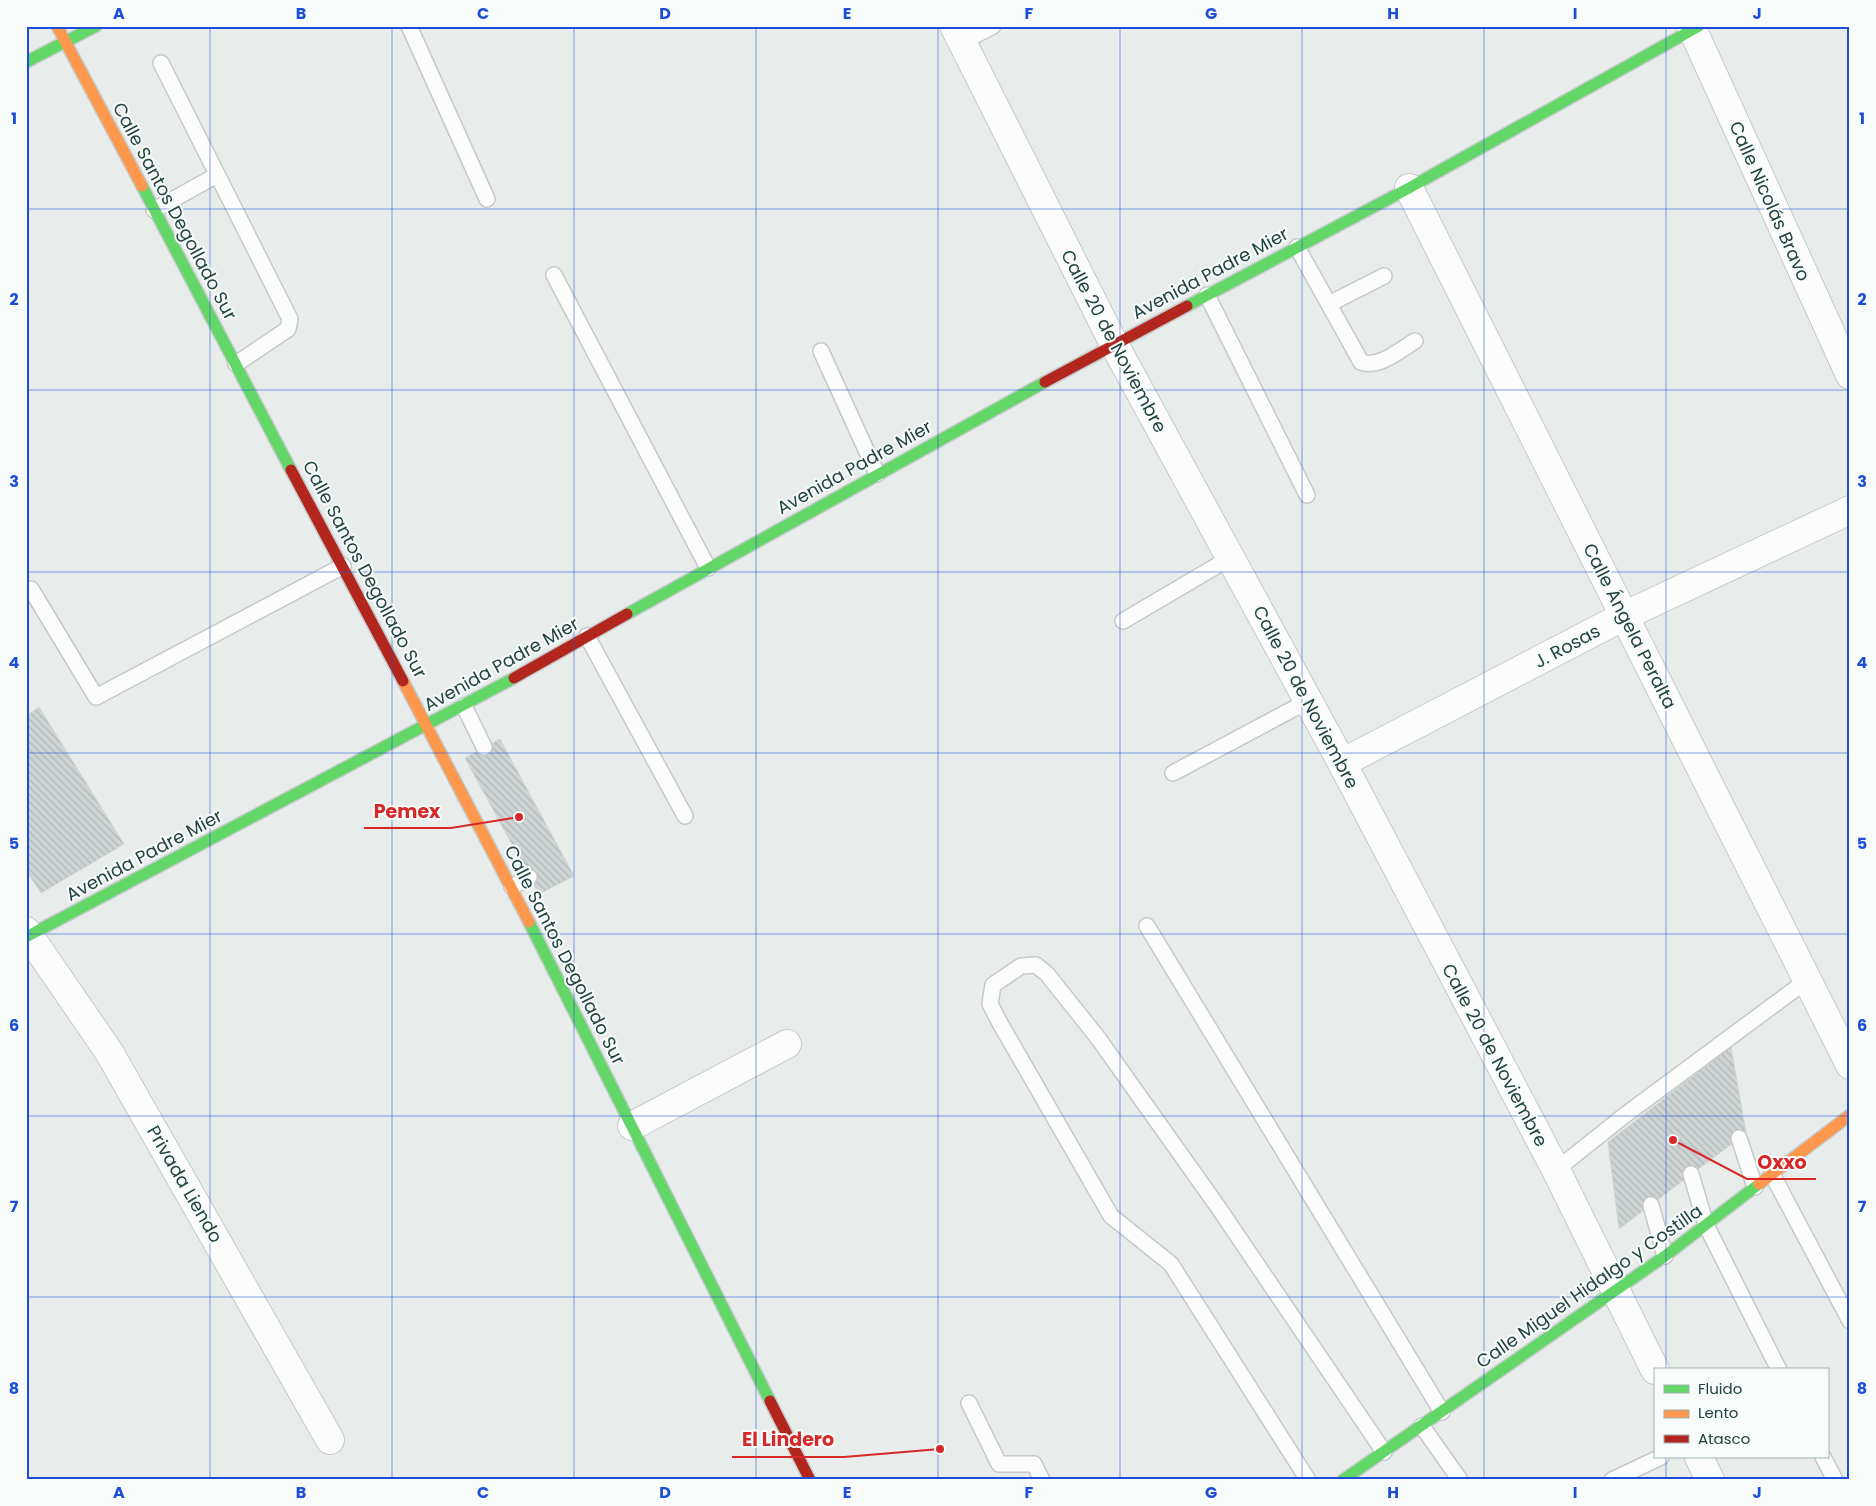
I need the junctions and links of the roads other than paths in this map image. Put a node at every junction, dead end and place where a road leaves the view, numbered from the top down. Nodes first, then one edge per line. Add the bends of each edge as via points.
1 (57, 26) edge
2 (96, 26) edge
3 (409, 26) edge
4 (993, 26) edge
5 (1694, 27) edge
6 (958, 34) edge
7 (65, 42) junction
8 (26, 62) edge
9 (161, 63) dead end
10 (217, 175) junction
11 (1409, 188) junction
12 (487, 199) dead end
13 (154, 210) junction
14 (1297, 247) junction
15 (554, 275) dead end
16 (1384, 276) dead end
17 (1207, 295) junction
18 (1329, 304) junction
19 (1415, 341) dead end
20 (1114, 344) junction
21 (822, 351) dead end
22 (236, 364) junction
23 (1850, 375) edge
24 (877, 474) junction
25 (1307, 495) dead end
26 (1850, 510) edge
27 (1230, 558) junction
28 (343, 566) junction
29 (708, 568) junction
30 (31, 589) dead end
31 (1626, 615) junction
32 (1123, 621) dead end
33 (587, 636) junction
34 (1308, 701) junction
35 (464, 706) junction
36 (428, 725) junction
37 (484, 747) dead end
38 (1342, 763) junction
39 (1172, 772) dead end
40 (686, 816) dead end
41 (529, 877) dead end
42 (512, 887) junction
43 (1147, 926) dead end
44 (27, 934) edge
45 (1806, 981) junction
46 (787, 1044) dead end
47 (1850, 1065) edge
48 (1850, 1115) edge
49 (632, 1126) junction
50 (1739, 1138) dead end
51 (1556, 1170) junction
52 (1691, 1174) dead end
53 (1772, 1174) junction
54 (1755, 1187) junction
55 (1651, 1205) dead end
56 (1706, 1225) junction
57 (1665, 1256) junction
58 (1615, 1291) junction
59 (1850, 1321) edge
60 (1654, 1368) edge
61 (1778, 1368) edge
62 (969, 1403) dead end
63 (1442, 1412) junction
64 (1422, 1426) junction
65 (330, 1440) dead end
66 (1384, 1452) junction
67 (1659, 1458) edge
68 (1699, 1458) edge
69 (1824, 1458) edge
70 (810, 1480) edge
71 (1042, 1480) edge
72 (1308, 1480) edge
73 (1343, 1480) edge
74 (1460, 1480) edge
75 (1612, 1480) edge
76 (1710, 1480) edge
77 (1835, 1480) edge

1 - 7 street, Calle Santos Degollado Sur
2 - 7 street
3 - 12 lane
4 - 6 lane
5 - 11 street, Avenida Padre Mier
5 - 23 street, Calle Nicolás Bravo
6 - 20 street, Calle 20 de Noviembre
7 - 8 street
7 - 13 street, Calle Santos Degollado Sur
9 - 10 lane
10 - 13 lane
10 - 22 lane via 290,319 288,329
11 - 14 street, Avenida Padre Mier
11 - 31 street, Calle Ángela Peralta
13 - 22 street, Calle Santos Degollado Sur
14 - 17 street, Avenida Padre Mier
14 - 18 lane
15 - 29 lane
16 - 18 lane
17 - 20 street, Avenida Padre Mier
17 - 25 lane
18 - 19 lane via 1361,362 1376,363
20 - 24 street, Avenida Padre Mier
20 - 27 street, Calle 20 de Noviembre
21 - 24 lane
22 - 28 street, Calle Santos Degollado Sur
24 - 29 street, Avenida Padre Mier
26 - 31 street, J. Rosas
27 - 32 lane
27 - 34 street, Calle 20 de Noviembre
28 - 30 lane via 96,697
28 - 36 street, Calle Santos Degollado Sur
29 - 33 street, Avenida Padre Mier
31 - 38 street, J. Rosas
31 - 45 street, Calle Ángela Peralta
33 - 35 street, Avenida Padre Mier
33 - 40 lane
34 - 38 street, Calle 20 de Noviembre
34 - 39 lane
35 - 36 street, Avenida Padre Mier
35 - 37 lane
36 - 42 street, Calle Santos Degollado Sur
36 - 44 street, Avenida Padre Mier
38 - 51 street, Calle 20 de Noviembre
41 - 42 lane
42 - 49 street, Calle Santos Degollado Sur
43 - 63 lane
44 - 65 street, Privada Liendo via 109,1052
45 - 47 street, Calle Ángela Peralta
45 - 51 lane via 1627,1121
46 - 49 street
48 - 53 street, Calle Miguel Hidalgo y Costilla
49 - 70 street, Calle Santos Degollado Sur
50 - 54 lane
51 - 58 street, Calle 20 de Noviembre
52 - 56 lane
53 - 54 street, Calle Miguel Hidalgo y Costilla
53 - 59 lane
54 - 56 street, Calle Miguel Hidalgo y Costilla
55 - 57 lane
56 - 57 street, Calle Miguel Hidalgo y Costilla
56 - 61 lane
57 - 58 street, Calle Miguel Hidalgo y Costilla
58 - 60 street, Calle 20 de Noviembre
58 - 63 street, Calle Miguel Hidalgo y Costilla
62 - 71 lane via 1000,1464 1034,1464
63 - 64 street, Calle Miguel Hidalgo y Costilla
64 - 66 street, Calle Miguel Hidalgo y Costilla
64 - 74 lane
66 - 72 lane via 1218,1207 1098,1038 1047,974 1036,965 1021,966 993,985 990,1004 1001,1025 1111,1216 1172,1264
66 - 73 street, Calle Miguel Hidalgo y Costilla
67 - 75 lane
68 - 76 street
69 - 77 lane

